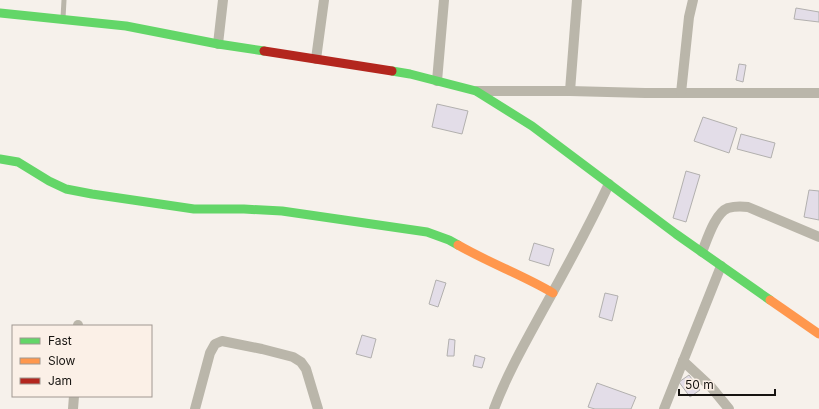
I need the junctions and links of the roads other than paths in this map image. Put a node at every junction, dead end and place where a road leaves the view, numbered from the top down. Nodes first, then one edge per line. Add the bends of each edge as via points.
1 (64, 0) edge
2 (223, 0) edge
3 (324, 0) edge
4 (444, 0) edge
5 (577, 0) edge
6 (693, 0) edge
7 (0, 13) edge
8 (63, 19) junction
9 (218, 44) junction
10 (316, 59) junction
11 (437, 81) junction
12 (476, 91) junction
13 (570, 91) junction
14 (681, 93) junction
15 (819, 93) edge
16 (0, 160) edge
17 (609, 184) junction
18 (819, 237) edge
19 (702, 252) junction
20 (721, 266) junction
21 (553, 293) junction
22 (819, 334) edge
23 (683, 361) junction
24 (74, 397) edge
25 (74, 409) edge
26 (195, 409) edge
27 (318, 409) edge
28 (494, 409) edge
29 (664, 409) edge
30 (729, 409) edge

1 - 8 lane
2 - 9 street
3 - 10 street
4 - 11 street
5 - 13 street
6 - 14 street
7 - 8 street
8 - 9 street via 126,26
9 - 10 street
10 - 11 street via 410,74
11 - 12 street
12 - 13 street
12 - 17 street via 532,126
13 - 14 street
14 - 15 street
16 - 21 street via 18,162 66,189 92,194 194,209 282,211 427,232 449,240
17 - 19 street
17 - 21 street
18 - 19 street via 748,207 738,206 727,208 720,214
19 - 20 street
20 - 22 street
20 - 23 street
21 - 28 street via 518,356
23 - 29 street
23 - 30 street via 711,387
24 - 25 street
26 - 27 street via 210,352 216,344 222,342 262,349 293,357 301,362 306,369

